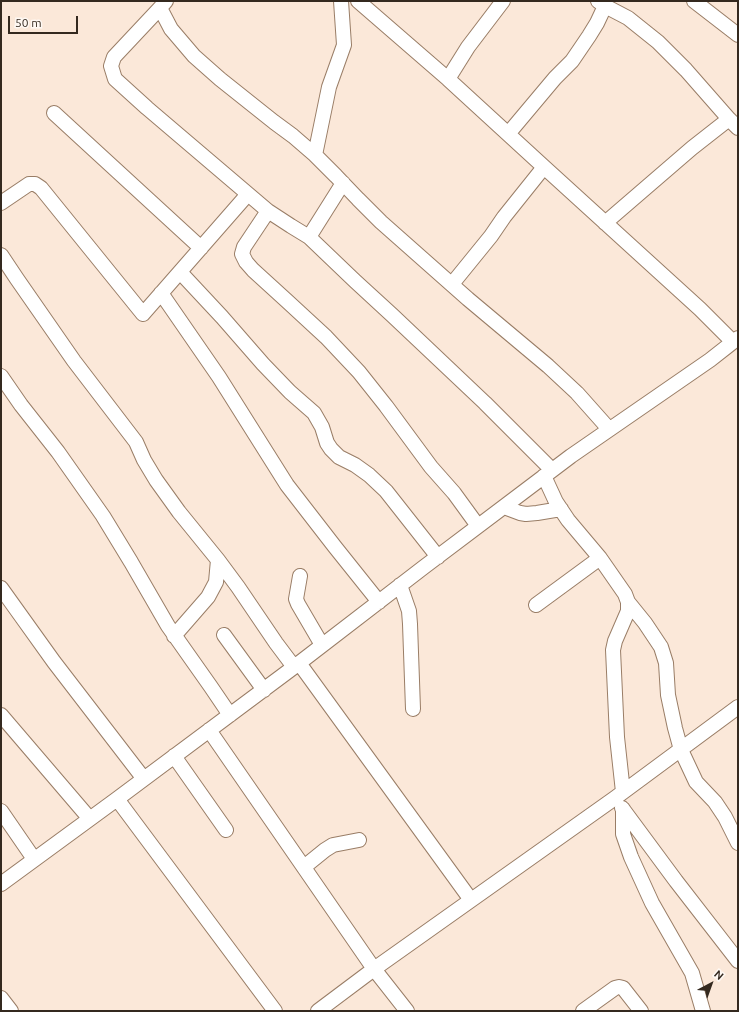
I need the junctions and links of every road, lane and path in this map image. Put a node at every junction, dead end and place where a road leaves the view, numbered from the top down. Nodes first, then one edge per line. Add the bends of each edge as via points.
1 (340, 1) edge
2 (358, 1) edge
3 (503, 1) edge
4 (694, 1) edge
5 (163, 4) edge
6 (601, 4) edge
7 (738, 35) edge
8 (448, 79) junction
9 (54, 113) dead end
10 (733, 124) edge
11 (508, 134) junction
12 (315, 155) junction
13 (544, 167) junction
14 (343, 184) junction
15 (248, 194) junction
16 (1, 203) edge
17 (268, 211) junction
18 (605, 223) junction
19 (309, 237) junction
20 (201, 248) junction
21 (1, 255) edge
22 (180, 272) junction
23 (452, 284) junction
24 (161, 293) junction
25 (735, 340) edge
26 (1, 376) edge
27 (609, 429) junction
28 (548, 473) junction
29 (504, 507) junction
30 (561, 509) junction
31 (478, 526) junction
32 (438, 557) junction
33 (600, 558) junction
34 (218, 560) junction
35 (300, 576) dead end
36 (400, 586) junction
37 (1, 588) edge
38 (379, 602) junction
39 (628, 602) junction
40 (536, 605) dead end
41 (224, 635) dead end
42 (174, 636) junction
43 (322, 646) junction
44 (297, 665) junction
45 (264, 690) junction
46 (738, 707) edge
47 (413, 709) dead end
48 (1, 714) edge
49 (230, 715) junction
50 (209, 730) junction
51 (681, 750) junction
52 (174, 756) junction
53 (144, 779) junction
54 (117, 799) junction
55 (620, 800) junction
56 (1, 811) edge
57 (90, 819) junction
58 (226, 830) dead end
59 (359, 840) dead end
60 (738, 843) edge
61 (34, 859) junction
62 (304, 867) junction
63 (1, 884) edge
64 (470, 900) junction
65 (738, 961) edge
66 (374, 968) junction
67 (1, 998) edge
68 (10, 1011) edge
69 (275, 1011) edge
70 (318, 1011) edge
71 (406, 1011) edge
72 (583, 1011) edge
73 (641, 1011) edge
74 (703, 1011) edge

1 - 12 street via 344,45 329,87
2 - 8 street
3 - 8 street via 468,47
4 - 7 street
5 - 12 street via 171,29 194,56
5 - 15 street via 114,57 111,66 115,79
6 - 10 street via 628,18 658,42
6 - 11 street via 598,22 572,61
8 - 11 street
9 - 20 street
10 - 18 street via 713,132 692,148
11 - 13 street
12 - 14 street
13 - 18 street
13 - 23 street
14 - 19 street
14 - 23 street
15 - 17 street
15 - 20 street
16 - 24 street via 25,186 35,184 41,188 143,314
17 - 19 street
17 - 31 street via 244,247 242,254 246,262 326,337 359,372
18 - 25 street
19 - 28 street via 485,403
20 - 22 street
21 - 34 street via 70,356 136,442 156,480
22 - 24 street
22 - 32 street via 263,364 314,413 327,443 338,457 355,465 386,491
23 - 27 street via 548,366 577,393
24 - 38 street via 287,485
25 - 27 street
26 - 42 street via 103,516
27 - 28 street
28 - 29 street
28 - 30 street via 556,502
29 - 30 street via 526,514
29 - 31 street
30 - 33 street
31 - 32 street
32 - 36 street
33 - 39 street
33 - 40 street
34 - 42 street via 216,582 211,593
34 - 44 street via 260,620
35 - 43 street via 296,599
36 - 38 street
36 - 47 street via 409,611
37 - 53 street
38 - 43 street
39 - 51 street via 664,654 668,695
39 - 55 street via 628,610 613,650
41 - 45 street
42 - 49 street
43 - 44 street
44 - 45 street
44 - 64 street
45 - 49 street
46 - 51 street
48 - 57 street
49 - 50 street
50 - 52 street
50 - 62 street
51 - 55 street
51 - 60 street via 696,782 715,802
52 - 53 street
52 - 58 street
53 - 54 street
54 - 57 street
54 - 69 street
55 - 64 street
55 - 65 street via 676,880
55 - 74 street via 623,834 632,857 652,903 692,973
56 - 61 street
57 - 61 street
59 - 62 street via 333,845
61 - 63 street
62 - 66 street
64 - 66 street
66 - 70 street
66 - 71 street
67 - 68 street
72 - 73 street via 619,987 623,988

